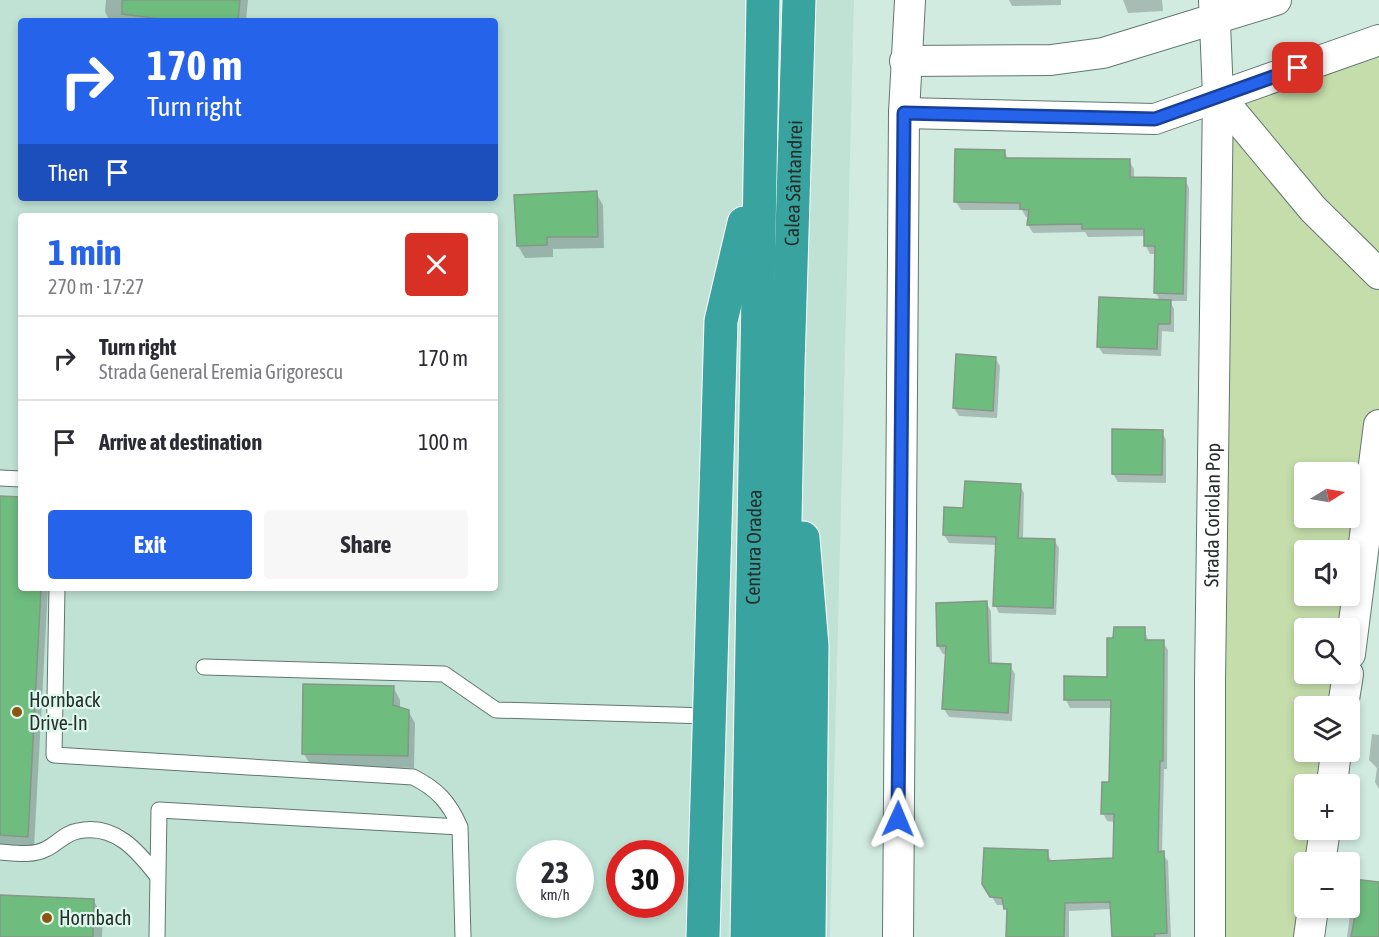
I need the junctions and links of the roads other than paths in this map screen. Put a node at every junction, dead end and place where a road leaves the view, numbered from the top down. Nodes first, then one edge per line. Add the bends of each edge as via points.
1 (763, 0) edge
2 (799, 0) edge
3 (910, 0) edge
4 (1276, 0) edge
5 (1214, 10) edge
6 (1379, 40) edge
7 (905, 61) junction
8 (1218, 95) junction
9 (904, 113) junction
10 (759, 157) junction
11 (1379, 274) edge
12 (788, 366) junction
13 (1379, 425) edge
14 (0, 478) edge
15 (18, 479) edge
16 (57, 591) edge
17 (1355, 618) edge
18 (204, 667) dead end
19 (709, 716) junction
20 (460, 827) junction
21 (0, 852) edge
22 (158, 877) junction
23 (1312, 918) edge
24 (157, 937) edge
25 (463, 937) edge
26 (703, 937) edge
27 (747, 937) edge
28 (777, 937) edge
29 (809, 937) edge
30 (898, 937) edge
31 (1210, 937) edge
32 (1309, 937) edge

1 - 10 highway, Calea Sântandrei
2 - 12 highway, Calea Sântandrei
3 - 7 street
4 - 5 street
5 - 7 street via 1102,53 1051,60
5 - 8 street, Strada Coriolan Pop
6 - 8 street
7 - 9 street
8 - 9 street via 1155,119
8 - 11 street via 1313,209
8 - 31 street, Strada Coriolan Pop
9 - 30 street
10 - 19 highway via 722,321
10 - 27 highway, Centura Oradea
12 - 28 highway, Centura Oradea
12 - 29 highway via 812,646
13 - 17 street
14 - 15 lane
16 - 20 lane via 54,754 413,777 434,788 451,806
18 - 19 lane via 444,674 496,710
19 - 26 highway
20 - 22 lane via 159,810
20 - 25 lane
21 - 22 lane via 22,854 46,849 78,831 105,831 132,845
22 - 24 lane
23 - 32 street

